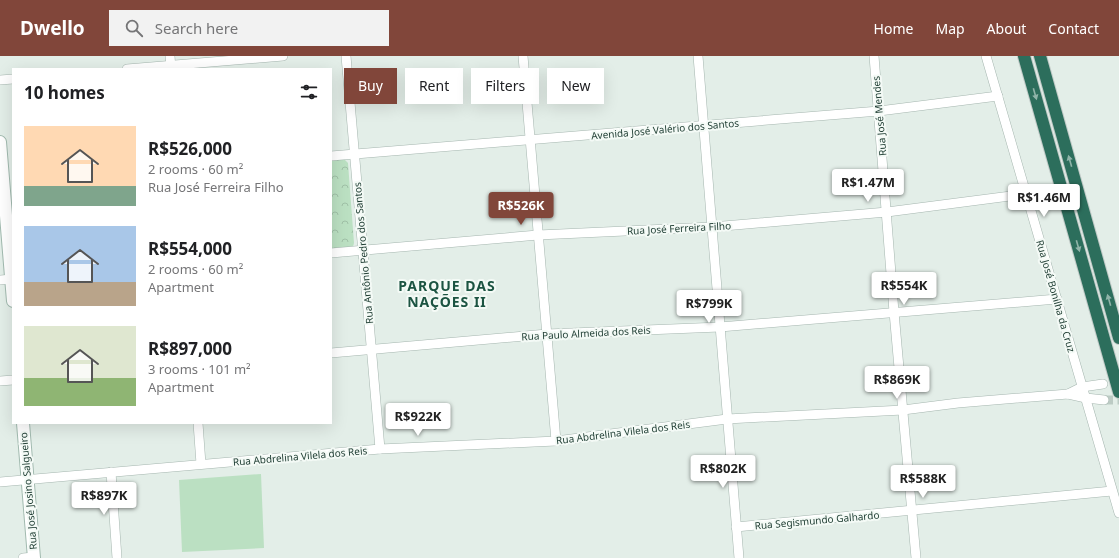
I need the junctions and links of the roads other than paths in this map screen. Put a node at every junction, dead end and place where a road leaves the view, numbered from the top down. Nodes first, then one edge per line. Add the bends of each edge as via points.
1 (283, 56) edge
2 (346, 56) edge
3 (523, 56) edge
4 (698, 56) edge
5 (874, 56) edge
6 (986, 56) edge
7 (1024, 56) edge
8 (1040, 56) edge
9 (170, 63) edge
10 (134, 68) edge
11 (12, 79) edge
12 (0, 80) edge
13 (998, 96) junction
14 (879, 112) junction
15 (703, 126) junction
16 (530, 140) junction
17 (0, 142) edge
18 (354, 155) junction
19 (332, 156) edge
20 (6, 185) edge
21 (1026, 194) junction
22 (887, 212) junction
23 (712, 227) junction
24 (538, 235) junction
25 (363, 250) junction
26 (332, 252) edge
27 (8, 280) edge
28 (12, 297) edge
29 (1057, 299) junction
30 (894, 312) junction
31 (720, 327) junction
32 (546, 334) junction
33 (1119, 338) edge
34 (371, 349) junction
35 (332, 353) edge
36 (12, 380) edge
37 (0, 381) edge
38 (1103, 384) dead end
39 (1082, 387) junction
40 (1119, 392) edge
41 (1068, 394) junction
42 (1086, 398) junction
43 (1104, 400) tunnel mouth
44 (903, 410) junction
45 (727, 419) junction
46 (23, 424) edge
47 (198, 424) edge
48 (556, 442) junction
49 (380, 449) junction
50 (201, 464) junction
51 (111, 472) junction
52 (28, 479) junction
53 (0, 482) edge
54 (1112, 491) junction
55 (912, 511) junction
56 (1119, 513) edge
57 (736, 527) junction
58 (30, 558) edge
59 (117, 558) edge
60 (739, 558) edge
61 (916, 558) edge

1 - 9 street
2 - 18 street, Rua Antônio Pedro dos Santos
3 - 16 street
4 - 15 street
5 - 14 street, Rua José Mendes
6 - 13 street, Rua José Bonilha da Cruz
7 -> 40 highway
33 -> 8 highway
9 - 10 street
11 - 12 street
13 - 14 street, Avenida José Valério dos Santos
13 - 21 street, Rua José Bonilha da Cruz
14 - 15 street, Avenida José Valério dos Santos
14 - 22 street, Rua José Mendes
15 - 16 street, Avenida José Valério dos Santos
15 - 23 street
16 - 18 street, Avenida José Valério dos Santos
16 - 24 street
17 - 20 street
18 - 19 street, Avenida José Valério dos Santos
18 - 25 street, Rua Antônio Pedro dos Santos
20 - 27 street
21 - 22 street, Rua José Ferreira Filho
21 - 29 street, Rua José Bonilha da Cruz
22 - 23 street, Rua José Ferreira Filho
22 - 30 street, Rua José Mendes
23 - 24 street, Rua José Ferreira Filho
23 - 31 street
24 - 25 street, Rua José Ferreira Filho
24 - 32 street
25 - 26 street, Rua José Ferreira Filho
25 - 34 street, Rua Antônio Pedro dos Santos
27 - 28 street
29 - 30 street, Rua Paulo Almeida dos Reis
29 - 39 street, Rua José Bonilha da Cruz
30 - 31 street, Rua Paulo Almeida dos Reis
30 - 44 street, Rua José Mendes
31 - 32 street, Rua Paulo Almeida dos Reis
31 - 45 street
32 - 34 street, Rua Paulo Almeida dos Reis
32 - 48 street
34 - 35 street, Rua Paulo Almeida dos Reis
34 - 49 street, Rua Antônio Pedro dos Santos
36 - 37 street
38 - 39 street
39 - 41 street
39 - 42 street, Rua José Bonilha da Cruz
41 - 42 street
41 - 44 street, Rua Abdrelina Vilela dos Reis
42 - 43 street
42 - 54 street, Rua José Bonilha da Cruz
44 - 45 street, Rua Abdrelina Vilela dos Reis
44 - 55 street, Rua José Mendes
45 - 48 street, Rua Abdrelina Vilela dos Reis
45 - 57 street
46 - 52 street, Rua José Josino Salgueiro
47 - 50 street
48 - 49 street, Rua Abdrelina Vilela dos Reis
49 - 50 street, Rua Abdrelina Vilela dos Reis
50 - 51 street, Rua Abdrelina Vilela dos Reis
51 - 52 street, Rua Abdrelina Vilela dos Reis
51 - 59 street
52 - 53 street, Rua Abdrelina Vilela dos Reis
52 - 58 street, Rua José Josino Salgueiro
54 - 55 street, Rua Segismundo Galhardo
54 - 56 street, Rua José Bonilha da Cruz
55 - 57 street, Rua Segismundo Galhardo
55 - 61 street, Rua José Mendes
57 - 60 street

